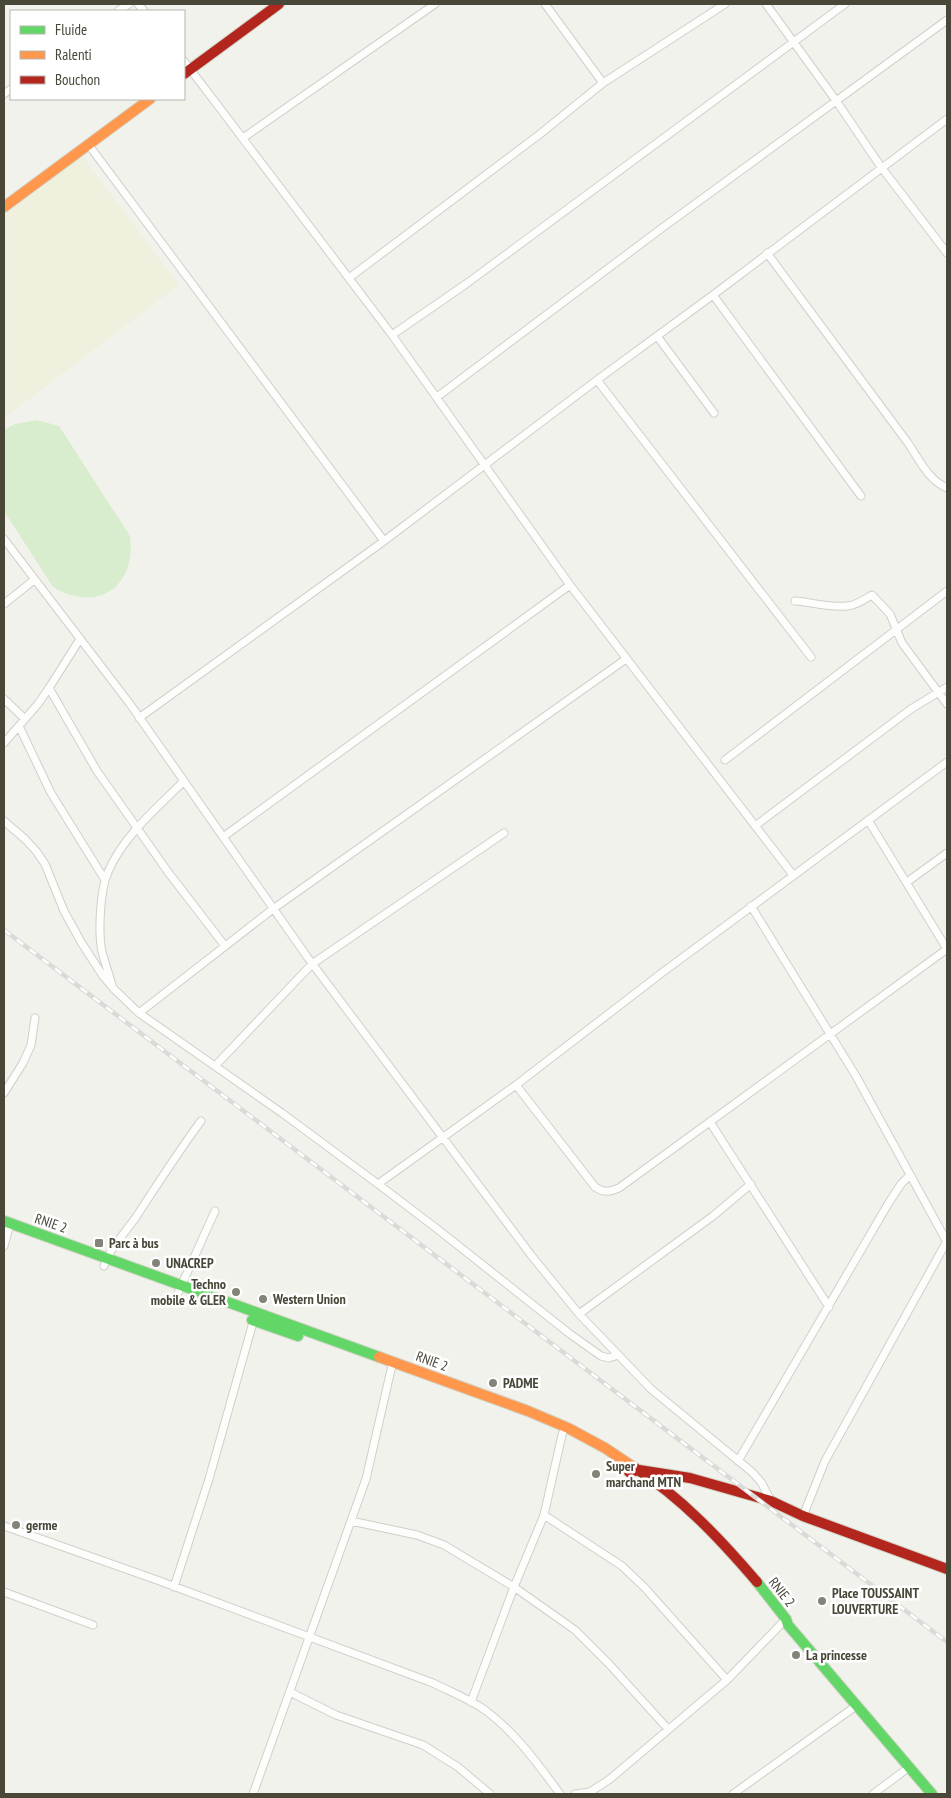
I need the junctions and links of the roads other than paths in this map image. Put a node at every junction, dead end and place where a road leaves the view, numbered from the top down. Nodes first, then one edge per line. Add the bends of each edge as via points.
1 (279, 4) edge
2 (435, 4) edge
3 (545, 4) edge
4 (725, 4) edge
5 (766, 4) edge
6 (845, 4) edge
7 (947, 20) edge
8 (795, 42) junction
9 (186, 68) edge
10 (602, 82) junction
11 (149, 100) edge
12 (837, 102) junction
13 (947, 120) edge
14 (243, 138) junction
15 (88, 144) junction
16 (881, 167) junction
17 (4, 207) edge
18 (767, 253) junction
19 (947, 253) edge
20 (349, 278) junction
21 (714, 295) junction
22 (392, 335) junction
23 (657, 336) junction
24 (597, 380) junction
25 (437, 397) junction
26 (714, 413) dead end
27 (484, 465) junction
28 (947, 488) edge
29 (861, 496) dead end
30 (4, 539) edge
31 (384, 541) junction
32 (34, 580) junction
33 (570, 585) junction
34 (947, 591) edge
35 (794, 601) dead end
36 (4, 604) edge
37 (897, 629) junction
38 (80, 639) junction
39 (811, 658) dead end
40 (626, 659) junction
41 (947, 687) edge
42 (49, 688) junction
43 (938, 693) junction
44 (4, 699) edge
45 (947, 704) edge
46 (139, 718) junction
47 (24, 719) junction
48 (19, 726) junction
49 (4, 743) edge
50 (725, 760) dead end
51 (947, 762) edge
52 (184, 781) junction
53 (868, 820) junction
54 (4, 821) edge
55 (755, 826) junction
56 (138, 827) junction
57 (504, 833) dead end
58 (224, 837) junction
59 (947, 853) edge
60 (793, 875) junction
61 (105, 880) junction
62 (907, 882) junction
63 (751, 906) junction
64 (273, 909) junction
65 (225, 946) junction
66 (947, 949) edge
67 (312, 964) junction
68 (114, 989) junction
69 (139, 1013) junction
70 (35, 1018) dead end
71 (830, 1034) junction
72 (215, 1066) junction
73 (516, 1085) junction
74 (4, 1094) edge
75 (201, 1121) dead end
76 (710, 1122) junction
77 (442, 1138) junction
78 (910, 1175) junction
79 (378, 1184) junction
80 (751, 1184) junction
81 (215, 1211) dead end
82 (7, 1227) edge
83 (947, 1242) edge
84 (4, 1246) edge
85 (106, 1262) junction
86 (180, 1288) junction
87 (829, 1307) junction
88 (579, 1314) junction
89 (255, 1316) junction
90 (618, 1355) junction
91 (392, 1365) junction
92 (564, 1430) junction
93 (738, 1461) junction
94 (634, 1471) junction
95 (771, 1501) junction
96 (544, 1515) junction
97 (803, 1516) junction
98 (351, 1521) junction
99 (4, 1526) edge
100 (947, 1569) edge
101 (174, 1587) junction
102 (514, 1587) junction
103 (4, 1592) edge
104 (785, 1622) junction
105 (93, 1625) dead end
106 (310, 1637) junction
107 (727, 1680) junction
108 (290, 1692) junction
109 (471, 1702) junction
110 (856, 1706) junction
111 (668, 1729) junction
112 (908, 1768) junction
113 (590, 1793) edge
114 (252, 1794) edge
115 (490, 1794) edge
116 (560, 1794) edge
117 (574, 1794) edge
118 (733, 1794) edge
119 (873, 1794) edge
120 (932, 1794) edge

1 - 9 main road
2 - 14 street
3 - 10 street
4 - 10 street
5 - 8 street
6 - 8 street
7 - 12 street
8 - 12 street
8 - 22 street
9 - 14 street
10 - 20 street via 532,140
11 - 15 main road
12 - 16 street
12 - 25 street
13 - 16 street
14 - 20 street
15 - 17 main road
15 - 31 street
16 - 18 street
16 - 19 street
18 - 21 street
18 - 28 street via 934,480
20 - 22 street
21 - 23 street
21 - 29 street
22 - 25 street
23 - 24 street
23 - 26 street
24 - 27 street
24 - 39 street
25 - 27 street
27 - 31 street
27 - 33 street
30 - 32 street
31 - 46 street
32 - 36 street
32 - 38 street
33 - 40 street
33 - 58 street
34 - 37 street
35 - 37 street via 848,607 872,595 890,614
37 - 43 street via 902,643
37 - 50 street
38 - 42 street
38 - 46 street
40 - 55 street
40 - 64 street
41 - 43 street
42 - 47 street
42 - 56 street via 97,771
43 - 45 street
43 - 55 street
44 - 47 street
46 - 52 street
47 - 48 street
48 - 49 street
48 - 61 street via 51,793
51 - 53 street
52 - 56 street
52 - 58 street
53 - 60 street
53 - 62 street
54 - 68 street via 26,840 44,864 81,942
55 - 60 street
56 - 61 street
56 - 65 street
57 - 67 street
58 - 64 street
59 - 62 street
60 - 63 street
61 - 68 street via 101,910 102,950
62 - 66 street
63 - 71 street
63 - 73 street
64 - 65 street
64 - 67 street
65 - 69 street
66 - 71 street
67 - 72 street
67 - 77 street
68 - 69 street
69 - 72 street
70 - 74 street via 31,1045
71 - 76 street
71 - 78 street
72 - 79 street
73 - 76 street via 595,1187 602,1191 619,1188
73 - 77 street
75 - 85 street
76 - 80 street
77 - 79 street
77 - 88 street
78 - 83 street
78 - 87 street via 888,1204
79 - 90 street via 585,1345 601,1356
80 - 87 street
80 - 88 street via 713,1216
81 - 86 street
82 - 84 street
82 - 85 main road, RNIE 2 / RNIE 2
83 - 97 street via 826,1461
85 - 86 main road, RNIE 2 / RNIE 2
86 - 89 main road, RNIE 2 / RNIE 2
87 - 93 street
88 - 90 street
89 - 91 main road, RNIE 2 / RNIE 2
89 - 101 street via 209,1479
90 - 93 street via 669,1405
91 - 92 main road, RNIE 2 / RNIE 2 via 528,1411
91 - 98 street via 366,1478
92 - 94 main road, RNIE 2 / RNIE 2 via 603,1447
92 - 96 street
93 - 95 street via 761,1482
94 - 95 main road via 690,1478
94 - 104 main road, RNIE 2 / RNIE 2 via 678,1499 706,1525
95 - 97 main road
96 - 102 street
96 - 107 street via 622,1566
97 - 100 main road
98 - 102 street via 417,1534 473,1561
98 - 106 street
99 - 101 street
101 - 106 street
102 - 109 street
102 - 111 street via 574,1630
103 - 105 street
104 - 107 street
104 - 110 main road, RNIE 2 / RNIE 2
106 - 108 street
106 - 109 street via 434,1683
107 - 111 street
108 - 114 street
108 - 115 street via 336,1715 423,1745
109 - 116 street via 493,1717 525,1747
110 - 112 main road, RNIE 2 / RNIE 2
110 - 118 street
111 - 113 street
112 - 119 street
112 - 120 main road, RNIE 2 / RNIE 2
113 - 117 street

